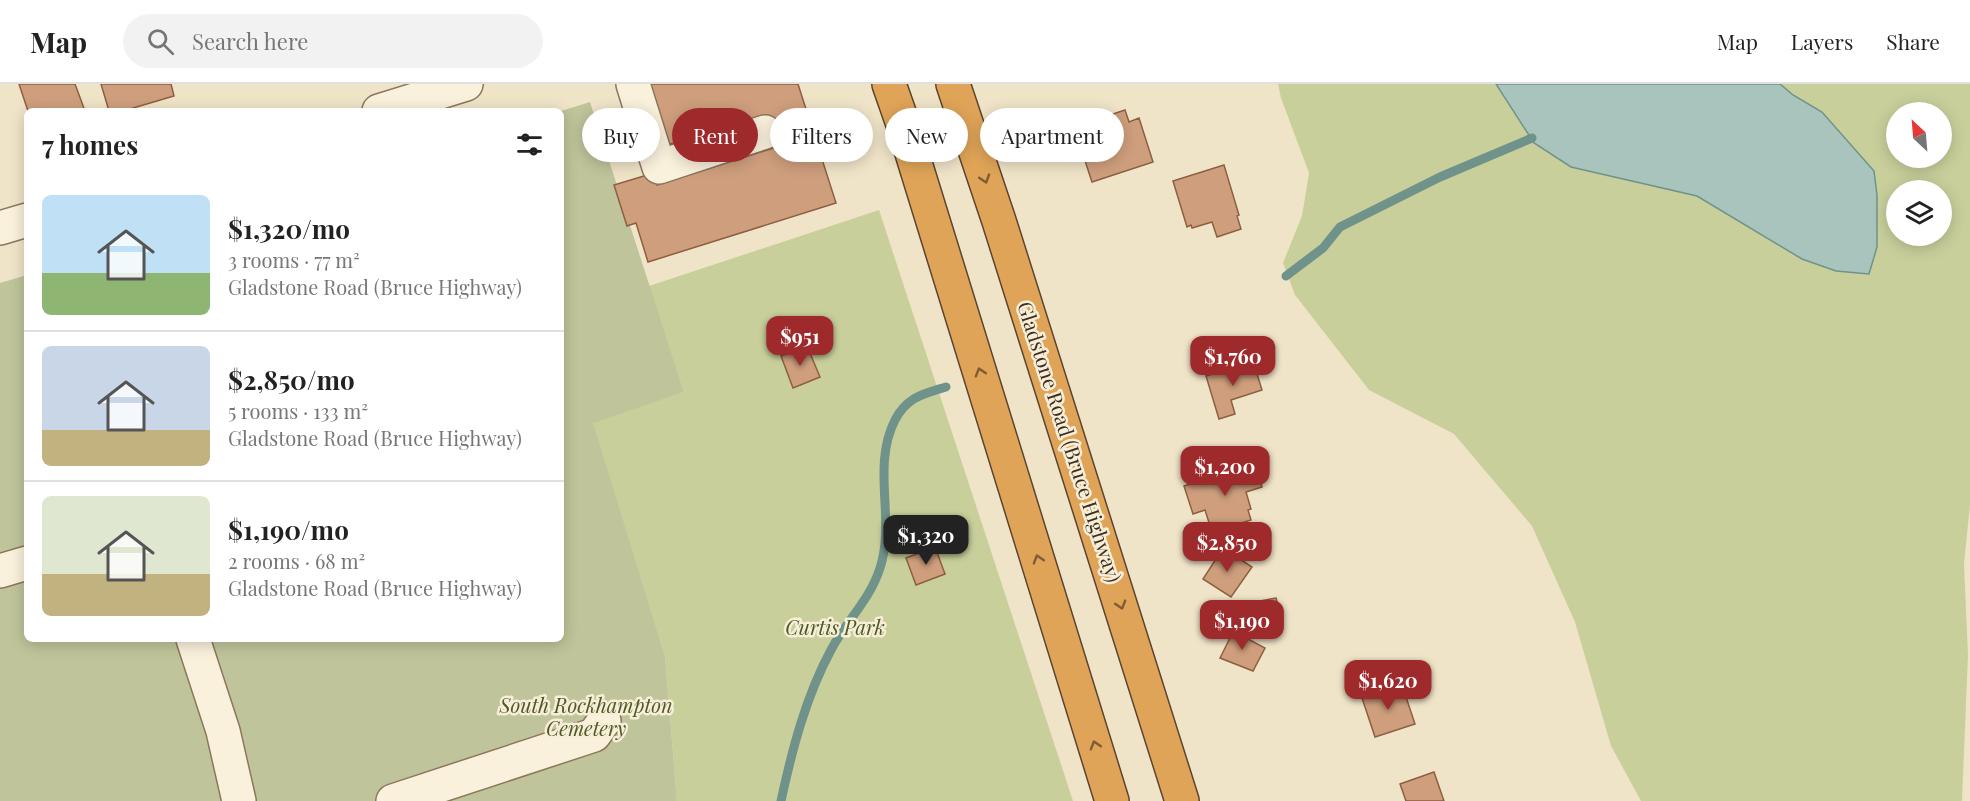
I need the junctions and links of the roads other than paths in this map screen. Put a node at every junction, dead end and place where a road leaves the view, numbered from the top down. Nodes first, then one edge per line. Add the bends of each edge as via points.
1 (466, 84) edge
2 (633, 84) edge
3 (889, 84) edge
4 (953, 84) edge
5 (388, 108) edge
6 (765, 132) dead end
7 (24, 221) edge
8 (0, 228) edge
9 (24, 564) edge
10 (0, 571) edge
11 (195, 642) edge
12 (604, 721) dead end
13 (239, 801) edge
14 (393, 801) edge
15 (1112, 801) edge
16 (1182, 801) edge

1 - 5 street
2 - 6 street via 659,166
15 -> 3 highway
4 -> 16 highway, Gladstone Road (Bruce Highway)
7 - 8 street
9 - 10 street
11 - 13 street via 223,731
12 - 14 street via 594,735

